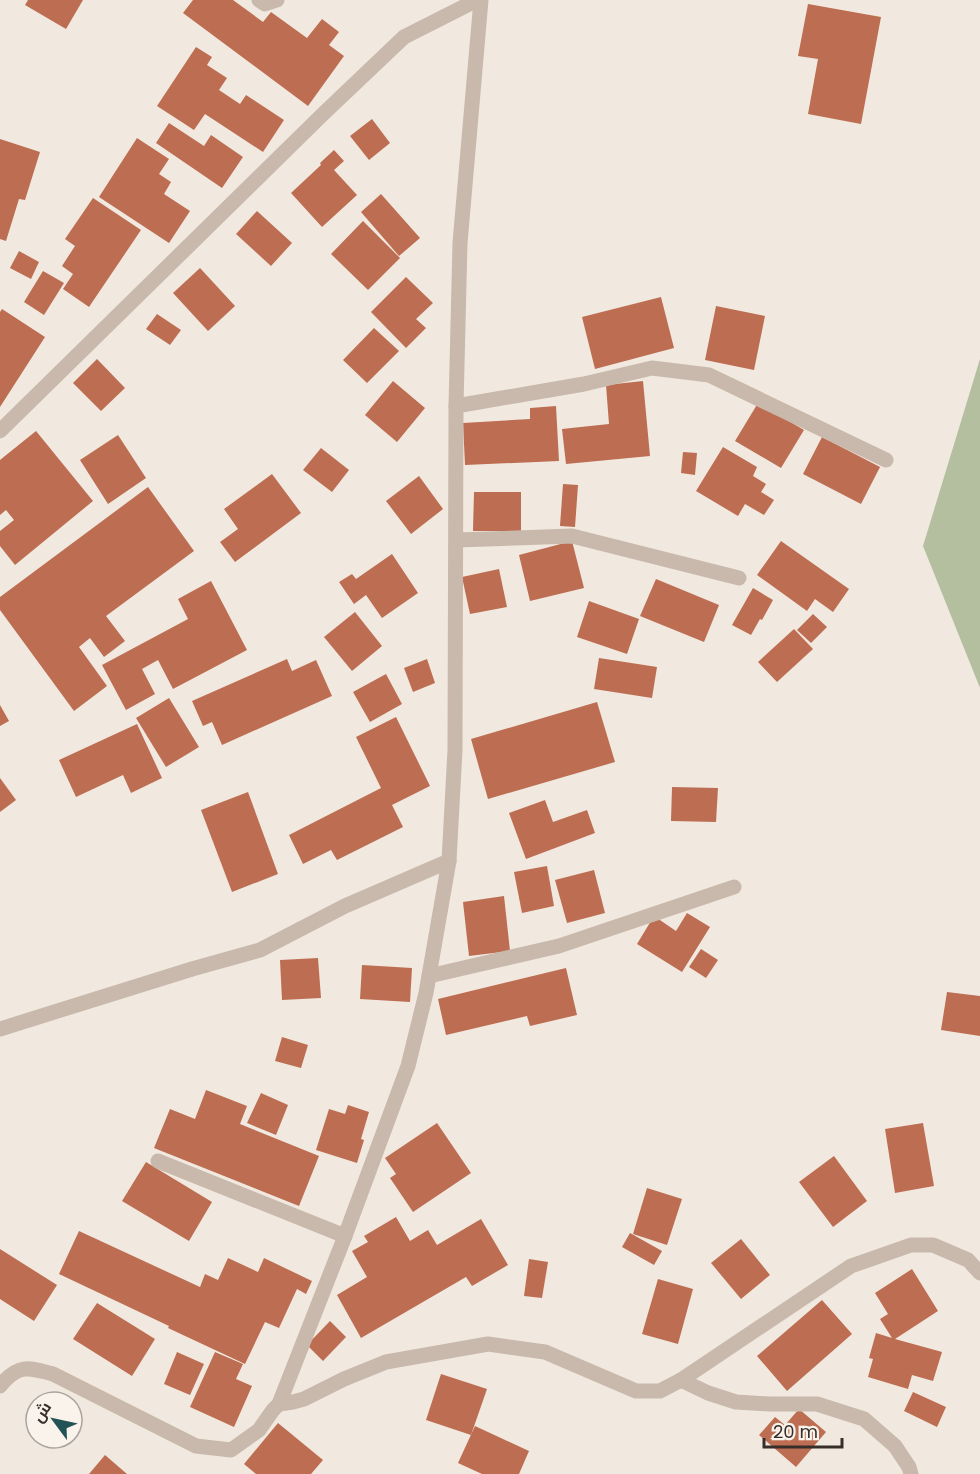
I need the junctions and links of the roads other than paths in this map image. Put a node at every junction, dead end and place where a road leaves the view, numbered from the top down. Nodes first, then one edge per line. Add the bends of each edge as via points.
1 (259, 0) edge
2 (277, 0) edge
3 (479, 0) edge
4 (456, 406) junction
5 (0, 431) edge
6 (886, 460) dead end
7 (457, 540) junction
8 (739, 578) dead end
9 (449, 861) junction
10 (734, 887) dead end
11 (429, 976) junction
12 (0, 1029) edge
13 (158, 1161) dead end
14 (345, 1236) junction
15 (980, 1273) edge
16 (681, 1380) junction
17 (0, 1386) edge
18 (279, 1404) junction
19 (911, 1474) edge

1 - 2 street via 265,4
3 - 4 street via 460,243
3 - 5 street via 404,37
4 - 6 street via 652,368 709,375
4 - 7 street
7 - 8 street via 572,536
7 - 9 street
9 - 11 street
9 - 12 street via 345,906 260,950
10 - 11 street via 559,946
11 - 14 street via 408,1066
13 - 14 street
14 - 18 street
15 - 16 street via 968,1260 933,1245 910,1245 851,1266
16 - 18 street via 660,1391 636,1391 544,1352 488,1344 386,1362 304,1399
16 - 19 street via 736,1402 817,1404 864,1419 895,1446
17 - 18 street via 17,1370 33,1368 53,1374 196,1446 231,1450 259,1430

